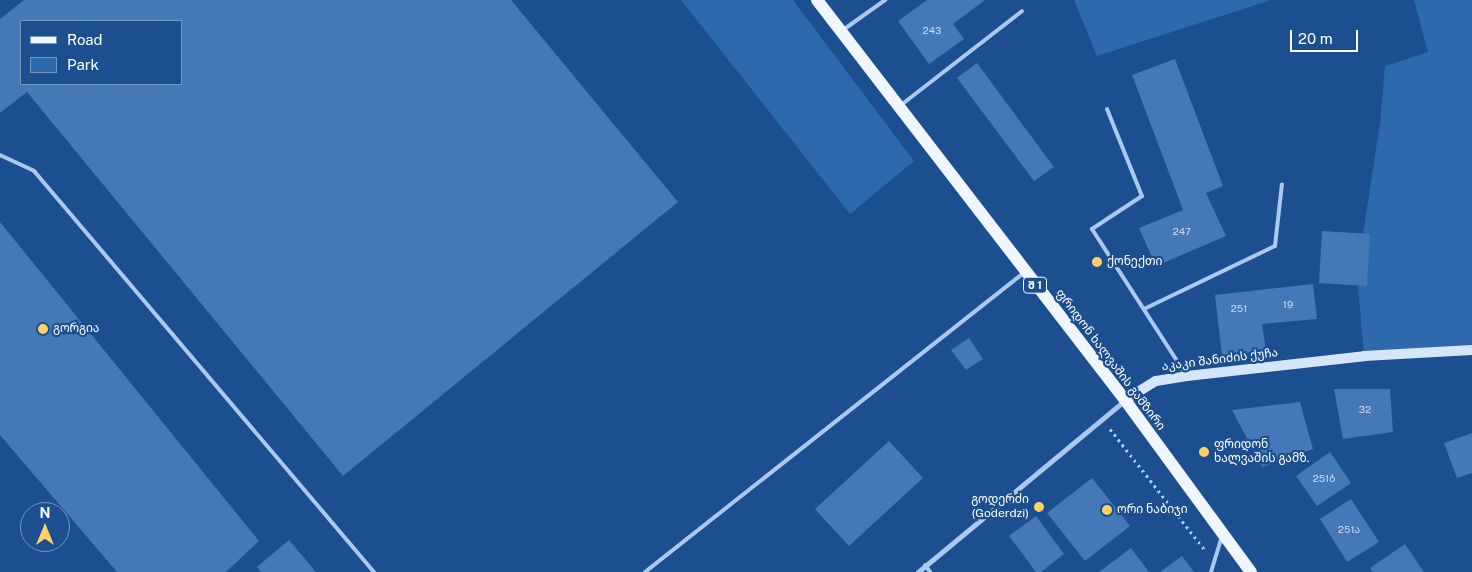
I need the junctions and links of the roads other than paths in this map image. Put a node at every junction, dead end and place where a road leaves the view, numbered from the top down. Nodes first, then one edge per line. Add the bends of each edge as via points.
1 (818, 0) edge
2 (886, 0) edge
3 (1022, 12) dead end
4 (841, 31) junction
5 (898, 106) junction
6 (1107, 109) dead end
7 (0, 155) edge
8 (1282, 184) dead end
9 (1025, 272) junction
10 (1144, 309) junction
11 (1472, 350) edge
12 (1187, 376) junction
13 (1125, 400) junction
14 (1223, 535) junction
15 (925, 565) junction
16 (374, 572) edge
17 (645, 572) edge
18 (918, 572) edge
19 (930, 572) edge
20 (1211, 572) edge
21 (1251, 572) edge

1 - 4 main road, ფრიდონ ხალვაშის გამზირი / შ 1
2 - 4 lane
3 - 5 lane
4 - 5 main road, ფრიდონ ხალვაშის გამზირი / შ 1
5 - 9 main road, ფრიდონ ხალვაშის გამზირი / შ 1
6 - 10 lane via 1142,196 1092,229
7 - 16 lane via 34,171
8 - 10 lane via 1275,246
9 - 13 main road, ფრიდონ ხალვაშის გამზირი / შ 1
9 - 17 lane
10 - 12 lane
11 - 12 street, აკაკი შანიძის ქუჩა via 1364,356
12 - 13 street, აკაკი შანიძის ქუჩა via 1156,381
13 - 14 main road, ფრიდონ ხალვაშის გამზირი / შ 1
13 - 15 street, აკაკი შანიძის ქუჩა
14 - 20 lane
14 - 21 main road, ფრიდონ ხალვაშის გამზირი / შ 1
15 - 18 street, აკაკი შანიძის ქუჩა
15 - 19 lane

